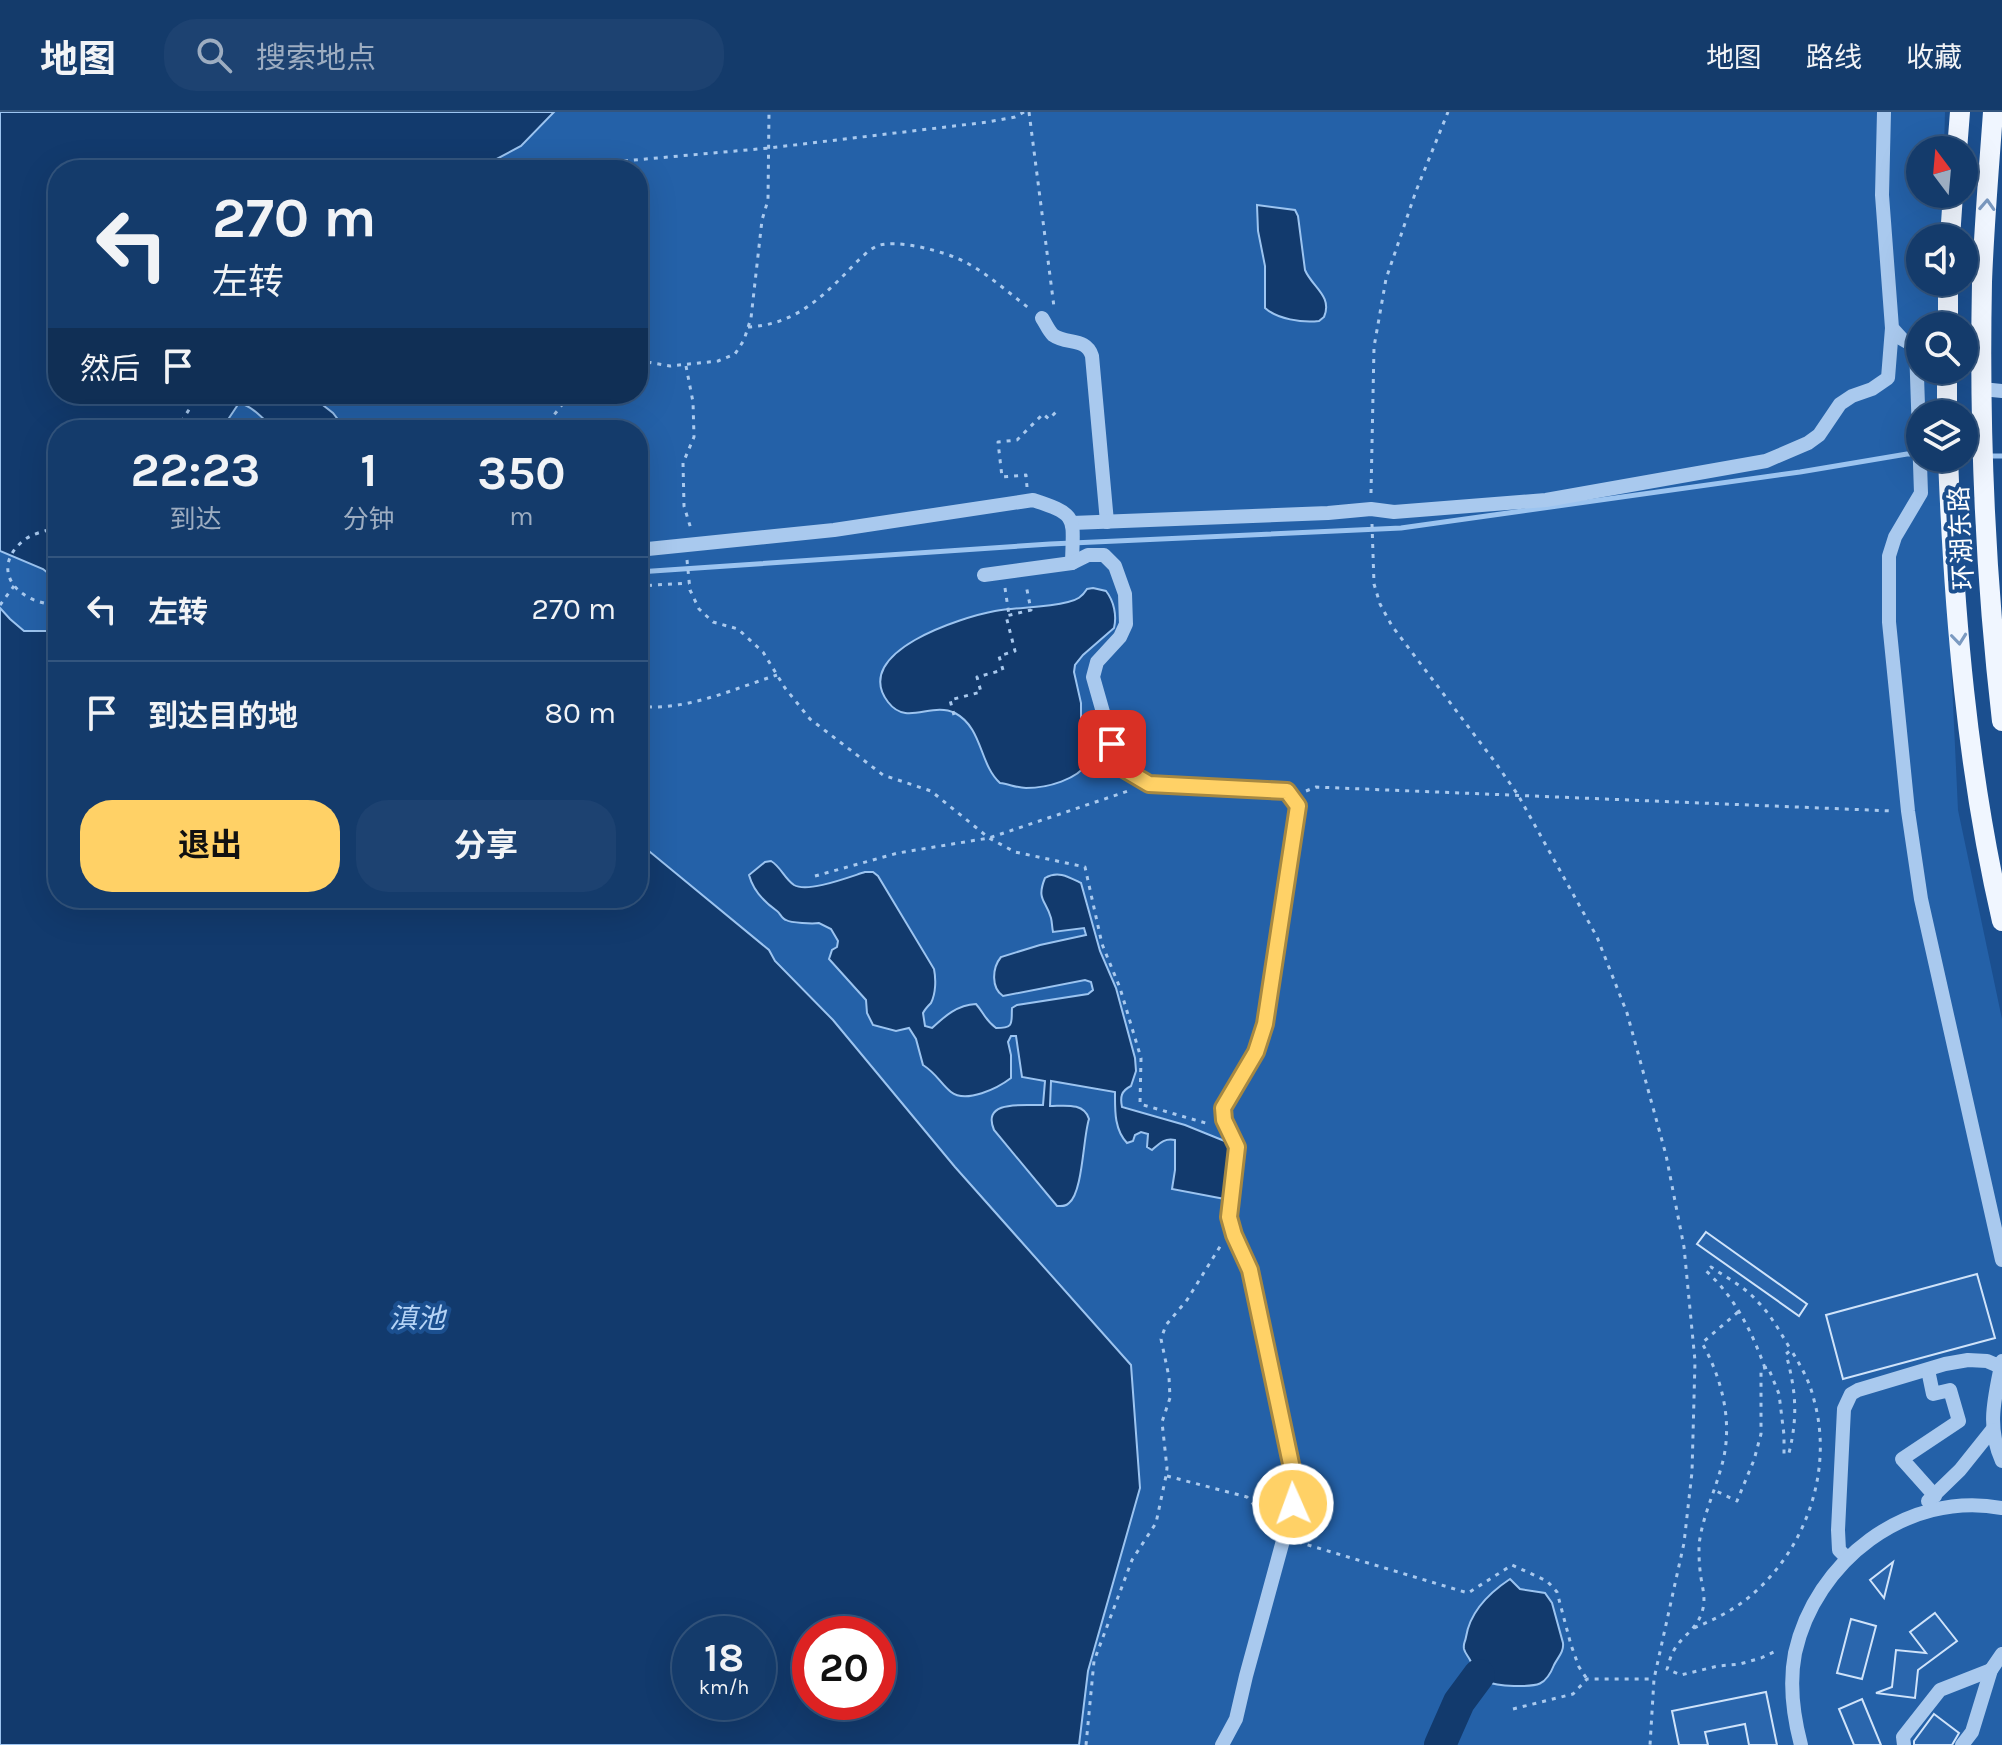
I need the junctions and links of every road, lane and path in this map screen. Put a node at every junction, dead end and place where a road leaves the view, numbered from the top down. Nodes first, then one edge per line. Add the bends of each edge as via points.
1 (769, 112) edge
2 (1026, 112) edge
3 (1448, 112) edge
4 (1884, 112) edge
5 (1960, 112) edge
6 (1993, 112) edge
7 (1958, 136) edge
8 (769, 148) junction
9 (635, 160) edge
10 (1048, 313) junction
11 (748, 327) junction
12 (1892, 328) junction
13 (648, 362) edge
14 (686, 366) junction
15 (1992, 390) edge
16 (1918, 400) edge
17 (563, 404) edge
18 (1057, 411) dead end
19 (550, 420) edge
20 (1920, 472) edge
21 (1948, 472) edge
22 (1027, 490) dead end
23 (1371, 511) junction
24 (1994, 518) edge
25 (1107, 522) junction
26 (1072, 528) junction
27 (48, 530) edge
28 (686, 548) junction
29 (648, 550) edge
30 (1072, 559) junction
31 (984, 575) dead end
32 (689, 581) junction
33 (648, 585) edge
34 (14, 586) junction
35 (1029, 599) dead end
36 (48, 604) edge
37 (1006, 604) dead end
38 (0, 605) edge
39 (1009, 615) junction
40 (1997, 631) edge
41 (777, 675) junction
42 (648, 707) edge
43 (954, 715) dead end
44 (2002, 721) edge
45 (1149, 784) junction
46 (1518, 795) junction
47 (1292, 798) junction
48 (1908, 811) junction
49 (989, 838) junction
50 (815, 876) dead end
51 (2002, 921) edge
52 (1224, 1120) junction
53 (1231, 1225) junction
54 (2002, 1260) edge
55 (1738, 1312) junction
56 (1791, 1350) junction
57 (2001, 1364) edge
58 (1765, 1368) junction
59 (1928, 1370) junction
60 (1992, 1430) junction
61 (2002, 1461) edge
62 (1166, 1476) junction
63 (1714, 1490) junction
64 (1935, 1496) junction
65 (2002, 1508) edge
66 (1906, 1519) junction
67 (1284, 1537) junction
68 (1847, 1558) junction
69 (1694, 1628) junction
70 (1797, 1646) junction
71 (2002, 1654) edge
72 (1991, 1670) junction
73 (1587, 1679) junction
74 (1654, 1679) junction
75 (1513, 1709) dead end
76 (1086, 1745) edge
77 (1222, 1745) edge
78 (1650, 1745) edge
79 (1801, 1745) edge
80 (1904, 1745) edge
81 (1962, 1745) edge

1 - 8 path
2 - 8 path
2 - 10 path
3 - 23 path via 1386,279 1374,347
4 - 12 street via 1882,195
5 - 7 main road
15 -> 6 main road, 环湖东路 via 1982,280
8 - 9 path
8 - 11 path via 768,200
10 - 11 path via 964,261 901,244 878,245 820,300 766,326
10 - 25 street via 1049,332 1085,345 1092,356
11 - 14 path via 735,354
12 - 16 street via 1916,347
12 - 23 street via 1888,378 1840,404 1808,443 1766,461 1546,500
13 - 14 path
14 - 28 path via 694,437 683,463 684,506 691,527
15 - 24 main road, 环湖东路 via 1983,423 1984,478
17 - 19 path
18 - 22 path via 1049,419 1043,414 1017,440 998,442 1002,477 1026,475
20 - 48 street via 1921,493 1889,556 1889,622
21 -> 51 main road, 环湖东路 via 1958,634 1975,772
23 - 25 street
23 - 46 path via 1374,584 1380,604
24 - 40 main road, 环湖东路
25 - 26 street
26 - 28 street via 1069,515 1033,500
26 - 30 street
27 - 34 path via 23,541 11,554 6,568
28 - 29 street
28 - 32 path
30 - 31 street
30 - 45 street via 1104,555 1115,566 1125,594 1126,624 1097,662 1093,677 1122,768
32 - 33 path
32 - 41 path via 699,609 713,622 738,629 763,652
34 - 36 path via 29,599
34 - 38 path
35 - 39 path via 1031,610
37 - 39 path
39 - 43 path via 1015,651 999,656 1003,670 977,677 981,692 950,700
40 - 44 main road, 环湖东路
41 - 42 path via 682,705
41 - 49 path via 810,719 883,775 931,791
45 - 47 street via 1287,791
45 - 49 path
46 - 47 path via 1316,787
46 - 48 path
46 - 74 path via 1597,937 1627,1013 1666,1155 1684,1247 1695,1361 1692,1472 1684,1543
47 - 52 street via 1298,806 1265,1024 1256,1052 1223,1108
48 - 54 street via 1921,899
49 - 50 path via 898,853
49 - 52 path via 1015,852 1085,867 1102,944 1141,1058 1140,1104 1212,1125
52 - 53 street via 1237,1147
53 - 62 path via 1161,1339 1170,1398 1162,1422
53 - 67 street via 1250,1270 1294,1478
55 - 56 path via 1706,1271 1711,1267 1758,1302
55 - 58 path
55 - 63 path via 1702,1343 1720,1381 1725,1411 1727,1444
56 - 58 path via 1786,1354 1796,1396 1789,1453 1784,1454 1779,1394
56 - 69 path via 1805,1374 1819,1422 1814,1501 1769,1577 1748,1598
57 - 59 street via 1968,1360
57 - 60 street
58 - 63 path via 1761,1434 1737,1501
59 - 64 street via 1933,1394 1950,1390 1959,1421 1902,1459
59 - 68 street via 1864,1387 1847,1400 1838,1530 1839,1550
60 - 61 street
60 - 64 street
62 - 67 path via 1247,1497
62 - 76 path via 1156,1523 1132,1560 1094,1661
63 - 69 path via 1699,1543 1704,1598
64 - 66 street
65 - 66 street via 1950,1508
66 - 68 street
67 - 73 path via 1468,1593 1512,1565 1547,1581 1557,1592 1571,1645
67 - 77 street via 1236,1719
68 - 70 street via 1814,1601
69 - 70 path via 1673,1651 1667,1669 1681,1675
70 - 79 street via 1792,1700
71 - 72 street
72 - 80 street via 1940,1690 1903,1737
72 - 81 street via 1972,1732
73 - 74 path
73 - 75 path via 1573,1694
74 - 78 path

